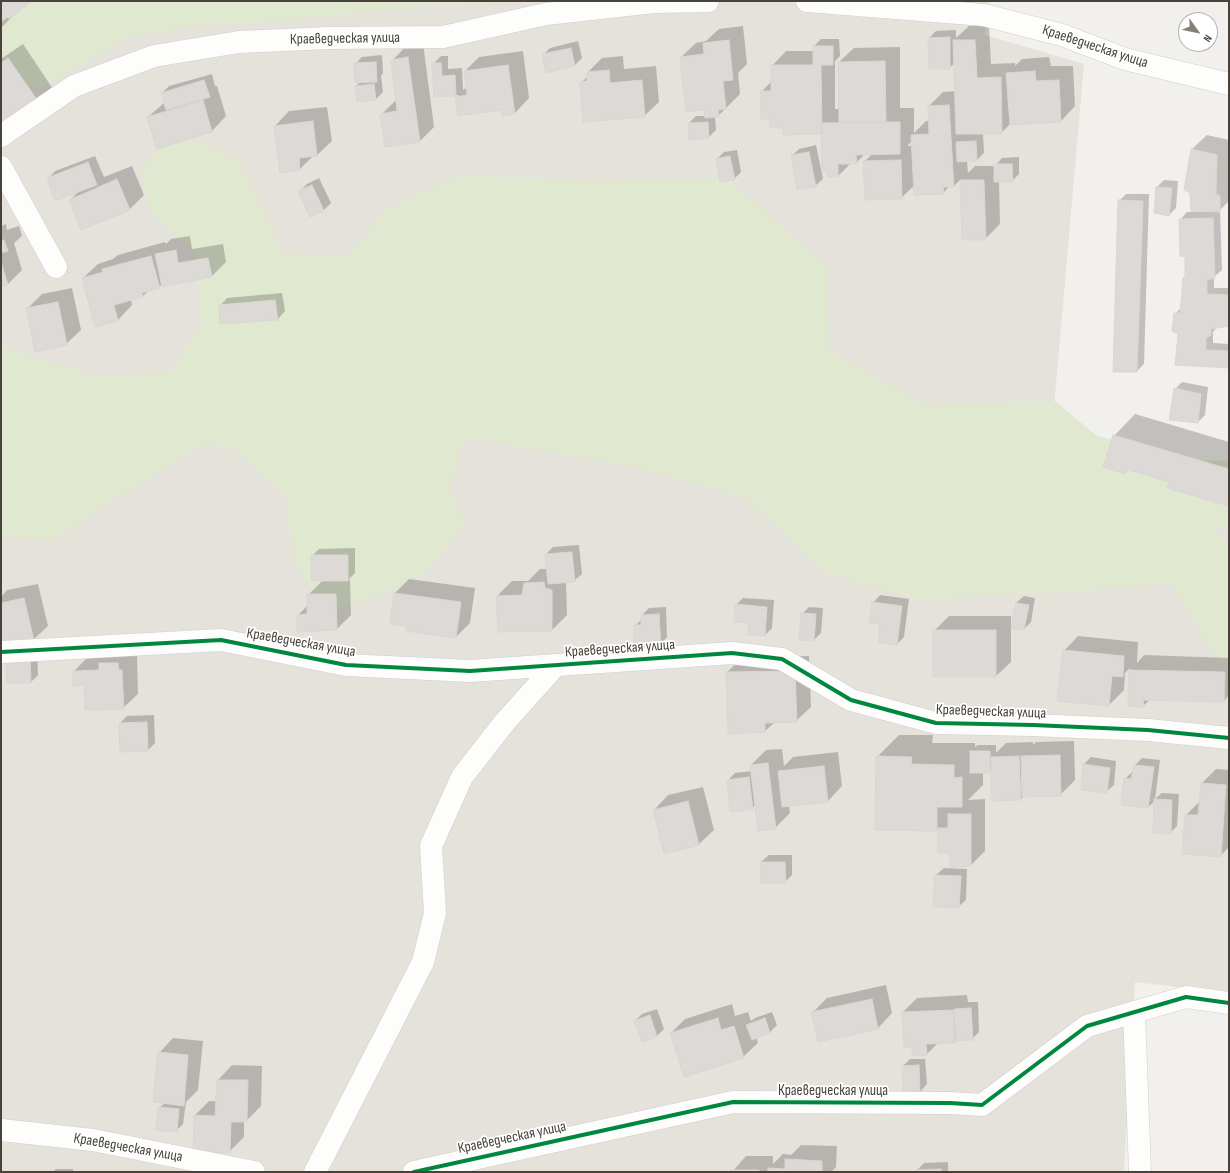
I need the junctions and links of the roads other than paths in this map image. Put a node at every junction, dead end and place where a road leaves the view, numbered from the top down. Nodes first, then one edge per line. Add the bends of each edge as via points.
1 (708, 1) edge
2 (807, 1) edge
3 (984, 8) edge
4 (1229, 84) edge
5 (1, 136) edge
6 (1, 167) edge
7 (56, 267) dead end
8 (1, 652) edge
9 (556, 665) junction
10 (1229, 738) edge
11 (1229, 1003) edge
12 (1134, 1012) junction
13 (1, 1130) edge
14 (254, 1172) edge
15 (315, 1172) edge
16 (414, 1172) edge
17 (1140, 1172) edge

1 - 5 street, Краеведческая улица via 654,2 546,14 443,37 239,42 154,56 74,86
2 - 3 street, Краеведческая улица
3 - 4 street, Краеведческая улица via 1125,59
6 - 7 street
8 - 9 street, Краеведческая улица via 222,640 346,665 470,671
9 - 10 street, Краеведческая улица via 732,653 782,659 851,700 936,723 1140,730
9 - 15 street via 504,723 462,777 431,846 435,913 424,962
11 - 12 street, Краеведческая улица via 1186,997
12 - 16 street, Краеведческая улица via 1087,1026 982,1105 733,1102
12 - 17 street
13 - 14 street, Краеведческая улица via 93,1140

